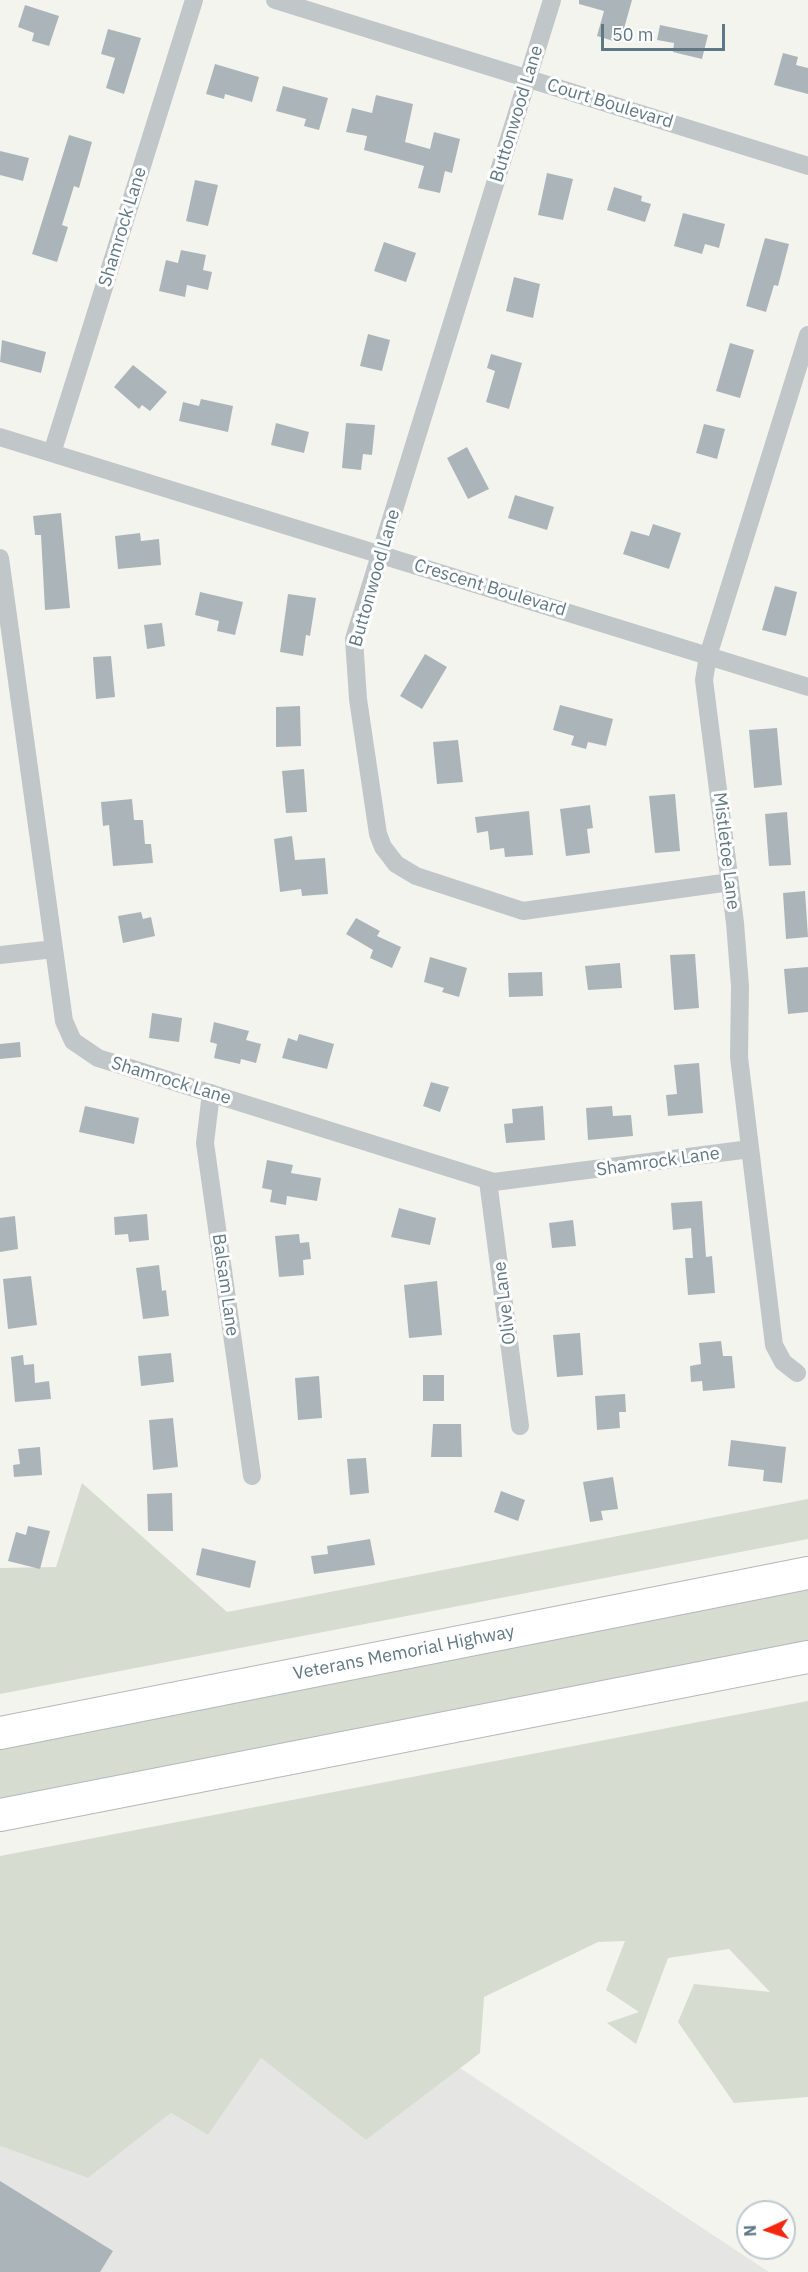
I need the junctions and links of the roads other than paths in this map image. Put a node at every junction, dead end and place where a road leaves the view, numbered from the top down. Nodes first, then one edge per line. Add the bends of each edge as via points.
1 (194, 0) edge
2 (275, 0) edge
3 (552, 0) edge
4 (528, 79) junction
5 (808, 166) edge
6 (808, 335) edge
7 (0, 437) edge
8 (52, 453) junction
9 (380, 554) junction
10 (0, 558) edge
11 (708, 656) junction
12 (808, 687) edge
13 (730, 882) junction
14 (54, 949) junction
15 (0, 955) edge
16 (211, 1093) junction
17 (750, 1149) junction
18 (488, 1181) junction
19 (797, 1373) dead end
20 (520, 1426) dead end
21 (252, 1476) dead end
22 (808, 1573) edge
23 (808, 1657) edge
24 (0, 1733) edge
25 (0, 1815) edge

1 - 8 street, Shamrock Lane
2 - 4 street, Court Boulevard
3 - 4 street, Buttonwood Lane
4 - 5 street, Court Boulevard
4 - 9 street, Buttonwood Lane
6 - 11 street, Mistletoe Lane
7 - 8 street, Crescent Boulevard
8 - 9 street, Crescent Boulevard
9 - 11 street, Crescent Boulevard
9 - 13 street, Buttonwood Lane via 353,651 378,834 396,864 416,876 523,911
10 - 14 street, Shamrock Lane
11 - 12 street, Crescent Boulevard
11 - 13 street, Mistletoe Lane via 704,680
13 - 17 street, Mistletoe Lane via 740,986 739,1057
14 - 15 street
14 - 16 street, Shamrock Lane via 64,1021 73,1041 98,1058
16 - 18 street, Shamrock Lane
16 - 21 street, Balsam Lane via 205,1143
17 - 18 street, Shamrock Lane via 510,1182
17 - 19 street, Mistletoe Lane via 774,1345 783,1362
18 - 20 street, Olive Lane
22 - 24 highway, Veterans Memorial Highway
23 - 25 highway

